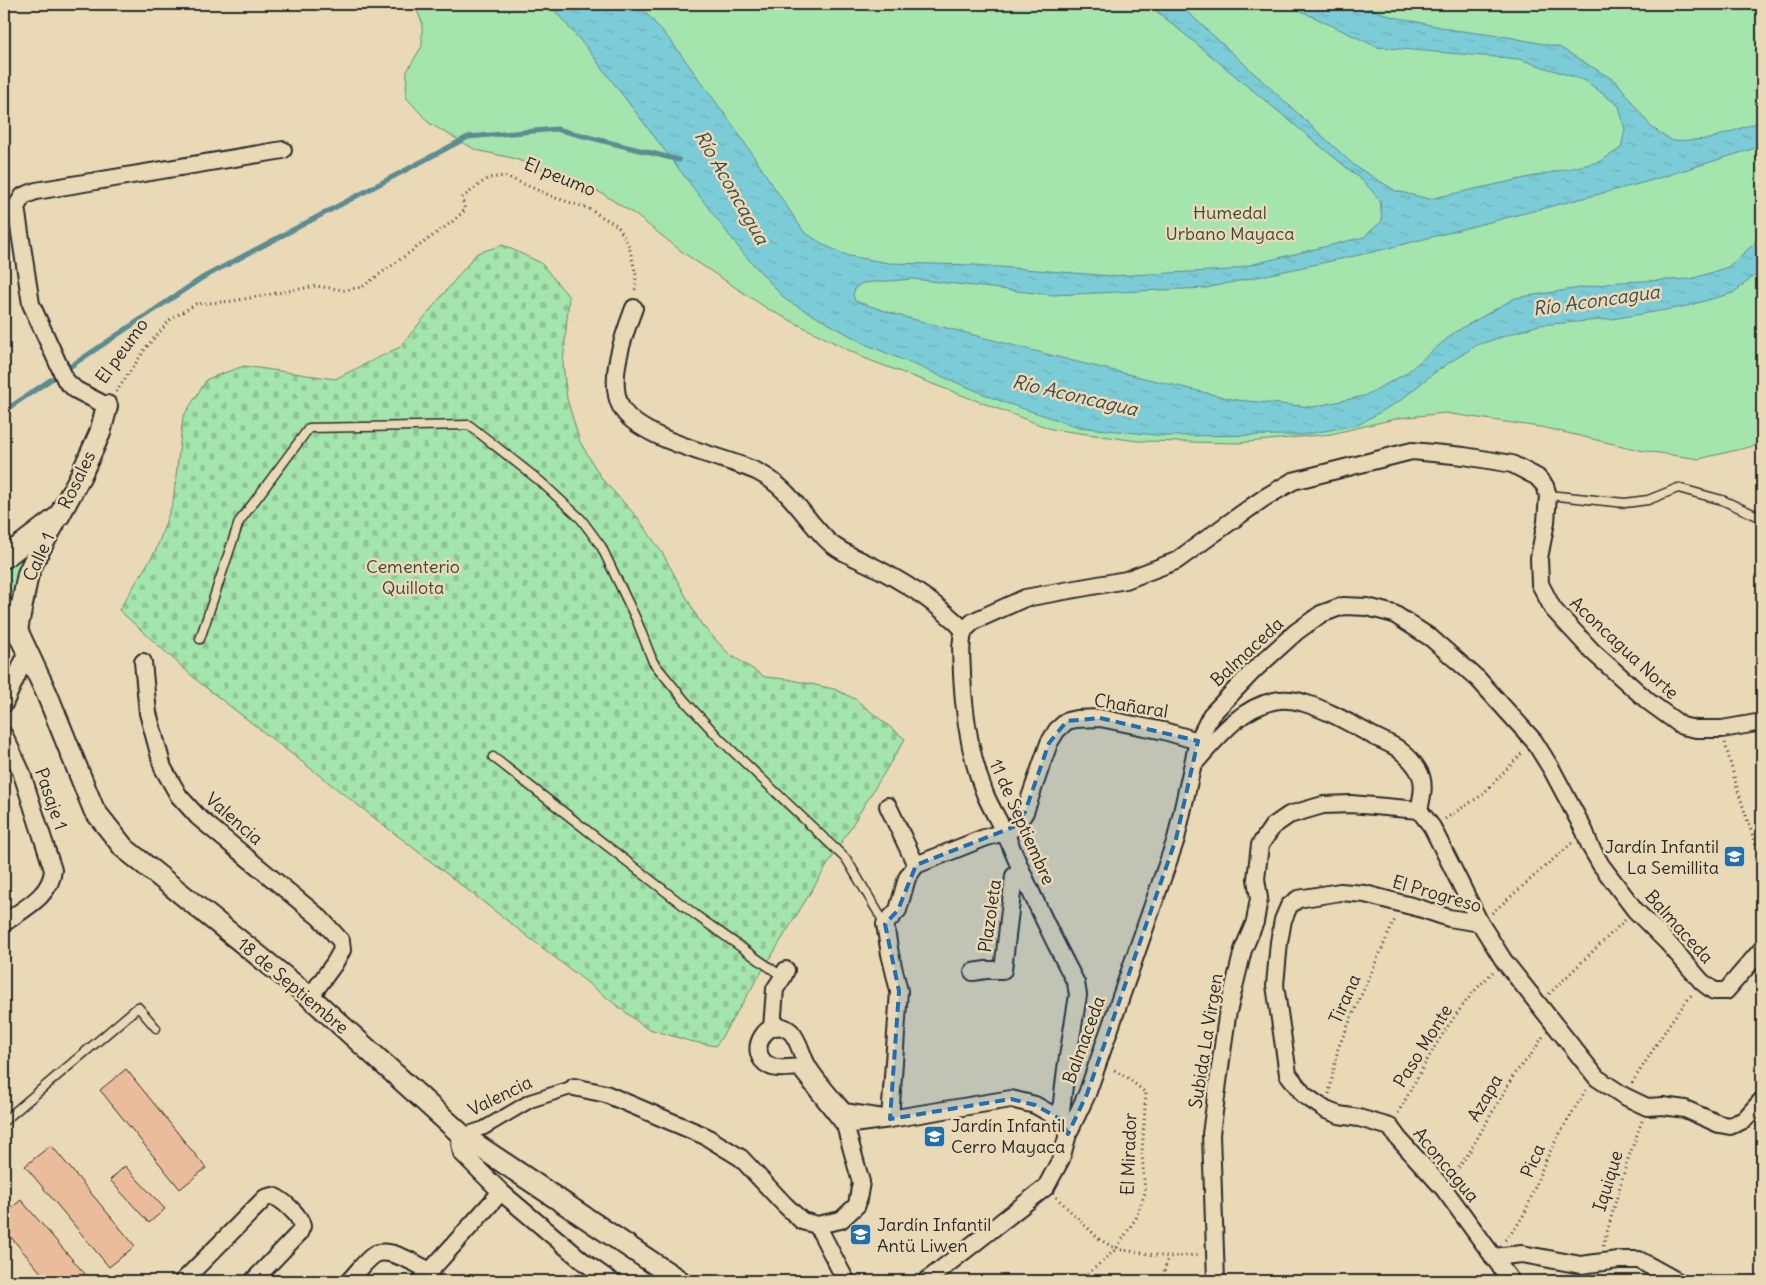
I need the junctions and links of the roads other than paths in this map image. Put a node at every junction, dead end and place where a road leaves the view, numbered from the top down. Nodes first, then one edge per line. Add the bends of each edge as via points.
1 (283, 150) dead end
2 (634, 308) road end
3 (107, 406) joint
4 (1548, 495) junction
5 (59, 516) junction
6 (1762, 518) edge
7 (4, 558) edge
8 (4, 608) edge
9 (17, 630) junction
10 (964, 630) junction
11 (200, 638) dead end
12 (28, 651) junction
13 (143, 662) dead end
14 (4, 704) edge
15 (1762, 722) edge
16 (4, 735) edge
17 (1198, 741) junction
18 (493, 757) dead end
19 (1194, 764) junction
20 (888, 806) dead end
21 (1419, 810) junction
22 (1005, 832) junction
23 (916, 865) junction
24 (1021, 871) junction
25 (4, 923) edge
26 (1480, 923) junction
27 (885, 924) junction
28 (1762, 949) edge
29 (973, 972) dead end
30 (784, 973) joint
31 (310, 997) junction
32 (156, 1028) dead end
33 (772, 1028) junction
34 (574, 1086) joint
35 (1762, 1100) edge
36 (1326, 1110) joint
37 (890, 1120) junction
38 (4, 1121) edge
39 (845, 1125) junction
40 (1064, 1126) junction
41 (462, 1135) junction
42 (501, 1192) junction
43 (816, 1225) junction
44 (1492, 1256) junction
45 (425, 1276) edge
46 (183, 1281) edge
47 (253, 1281) edge
48 (349, 1281) edge
49 (611, 1281) edge
50 (680, 1281) edge
51 (846, 1281) edge
52 (926, 1281) edge
53 (1216, 1281) edge
54 (1511, 1281) edge
55 (1677, 1281) edge

1 - 3 street via 36,191 23,196 16,207 31,304 66,381
2 - 10 street via 624,334 616,377 616,394 631,421 655,434 758,472 773,481 787,492 827,541 922,595 949,614
3 - 5 street, Rosales via 100,434
4 - 6 lane via 1625,503 1648,500 1678,488 1722,500
4 - 10 street via 1537,477 1512,464 1412,451 1293,481 1176,561 1126,580 1025,598 974,621
4 - 15 street, Aconcagua Norte via 1540,584 1553,609 1593,652 1682,726 1722,729
5 - 7 street, Rosales
5 - 9 street, Calle 1 via 28,574
8 - 9 street, 18 de Septiembre
9 - 12 street, 18 de Septiembre
10 - 22 street, 11 de Septiembre via 961,641 963,682 973,761 986,796
11 - 27 lane via 239,522 308,428 469,425 541,482 581,519 601,546 653,662 721,740 847,860
12 - 14 street
12 - 31 street, 18 de Septiembre via 94,810 124,848
13 - 31 street, Valencia via 148,714 163,768 179,796 198,816 320,918 342,941 342,950
16 - 25 street, Pasaje 1 via 21,771 53,870 49,886 41,896
17 - 19 street, Balmaceda
17 - 22 street, Chañaral via 1100,718 1066,721 1049,743 1022,818
17 - 28 street, Balmaceda via 1211,715 1254,670 1321,614 1354,605 1394,614 1431,638 1478,679 1534,741 1601,865 1635,910 1702,982 1714,991 1726,991
18 - 30 lane via 697,916
19 - 21 street via 1219,736 1256,706 1275,700 1303,702 1396,748 1410,759 1420,771 1424,788
19 - 40 street, Balmaceda via 1176,839 1086,1094
20 - 23 street
21 - 26 street via 1432,827
21 - 53 street, Subida La Virgen via 1323,805 1289,815 1273,826 1260,845 1255,922 1243,950 1227,1016 1211,1134
22 - 23 street
22 - 24 street, 11 de Septiembre
23 - 27 street via 908,878 898,910
24 - 29 street, Plazoleta via 1014,876 1003,970
24 - 40 street, 11 de Septiembre via 1076,983 1078,995 1066,1069
26 - 35 street, El Progreso via 1504,961 1552,1024 1597,1078 1624,1096 1647,1107 1685,1109 1730,1126 1744,1120
26 - 36 street, El Progreso via 1449,918 1365,894 1314,895 1298,899 1289,906 1279,942 1276,985 1288,1074 1304,1095
27 - 37 street via 899,991
30 - 33 street via 775,989
31 - 41 street, 18 de Septiembre
32 - 38 lane via 138,1007
33 - 37 street via 790,1031 809,1069 844,1112
33 - 39 street via 761,1037 758,1045 763,1061 770,1067 800,1068
34 - 41 street, Valencia via 530,1101 484,1128
34 - 43 street, Valencia via 606,1094 706,1136 741,1158 802,1221
36 - 44 street, Aconcagua via 1390,1127 1444,1189
37 - 39 street
37 - 40 street via 1011,1099 1035,1105
39 - 43 street via 861,1182 857,1205 841,1220
40 - 52 street, Balmaceda via 1061,1159 1046,1187
41 - 42 street, Valencia via 462,1153
41 - 50 street, 18 de Septiembre
42 - 45 street
42 - 49 street, Valencia
43 - 51 street
44 - 54 street, Aconcagua
44 - 55 street via 1522,1254 1581,1265 1639,1260
45 - 48 street via 388,1251 372,1256
46 - 47 street via 265,1198 273,1196 300,1219 302,1226

